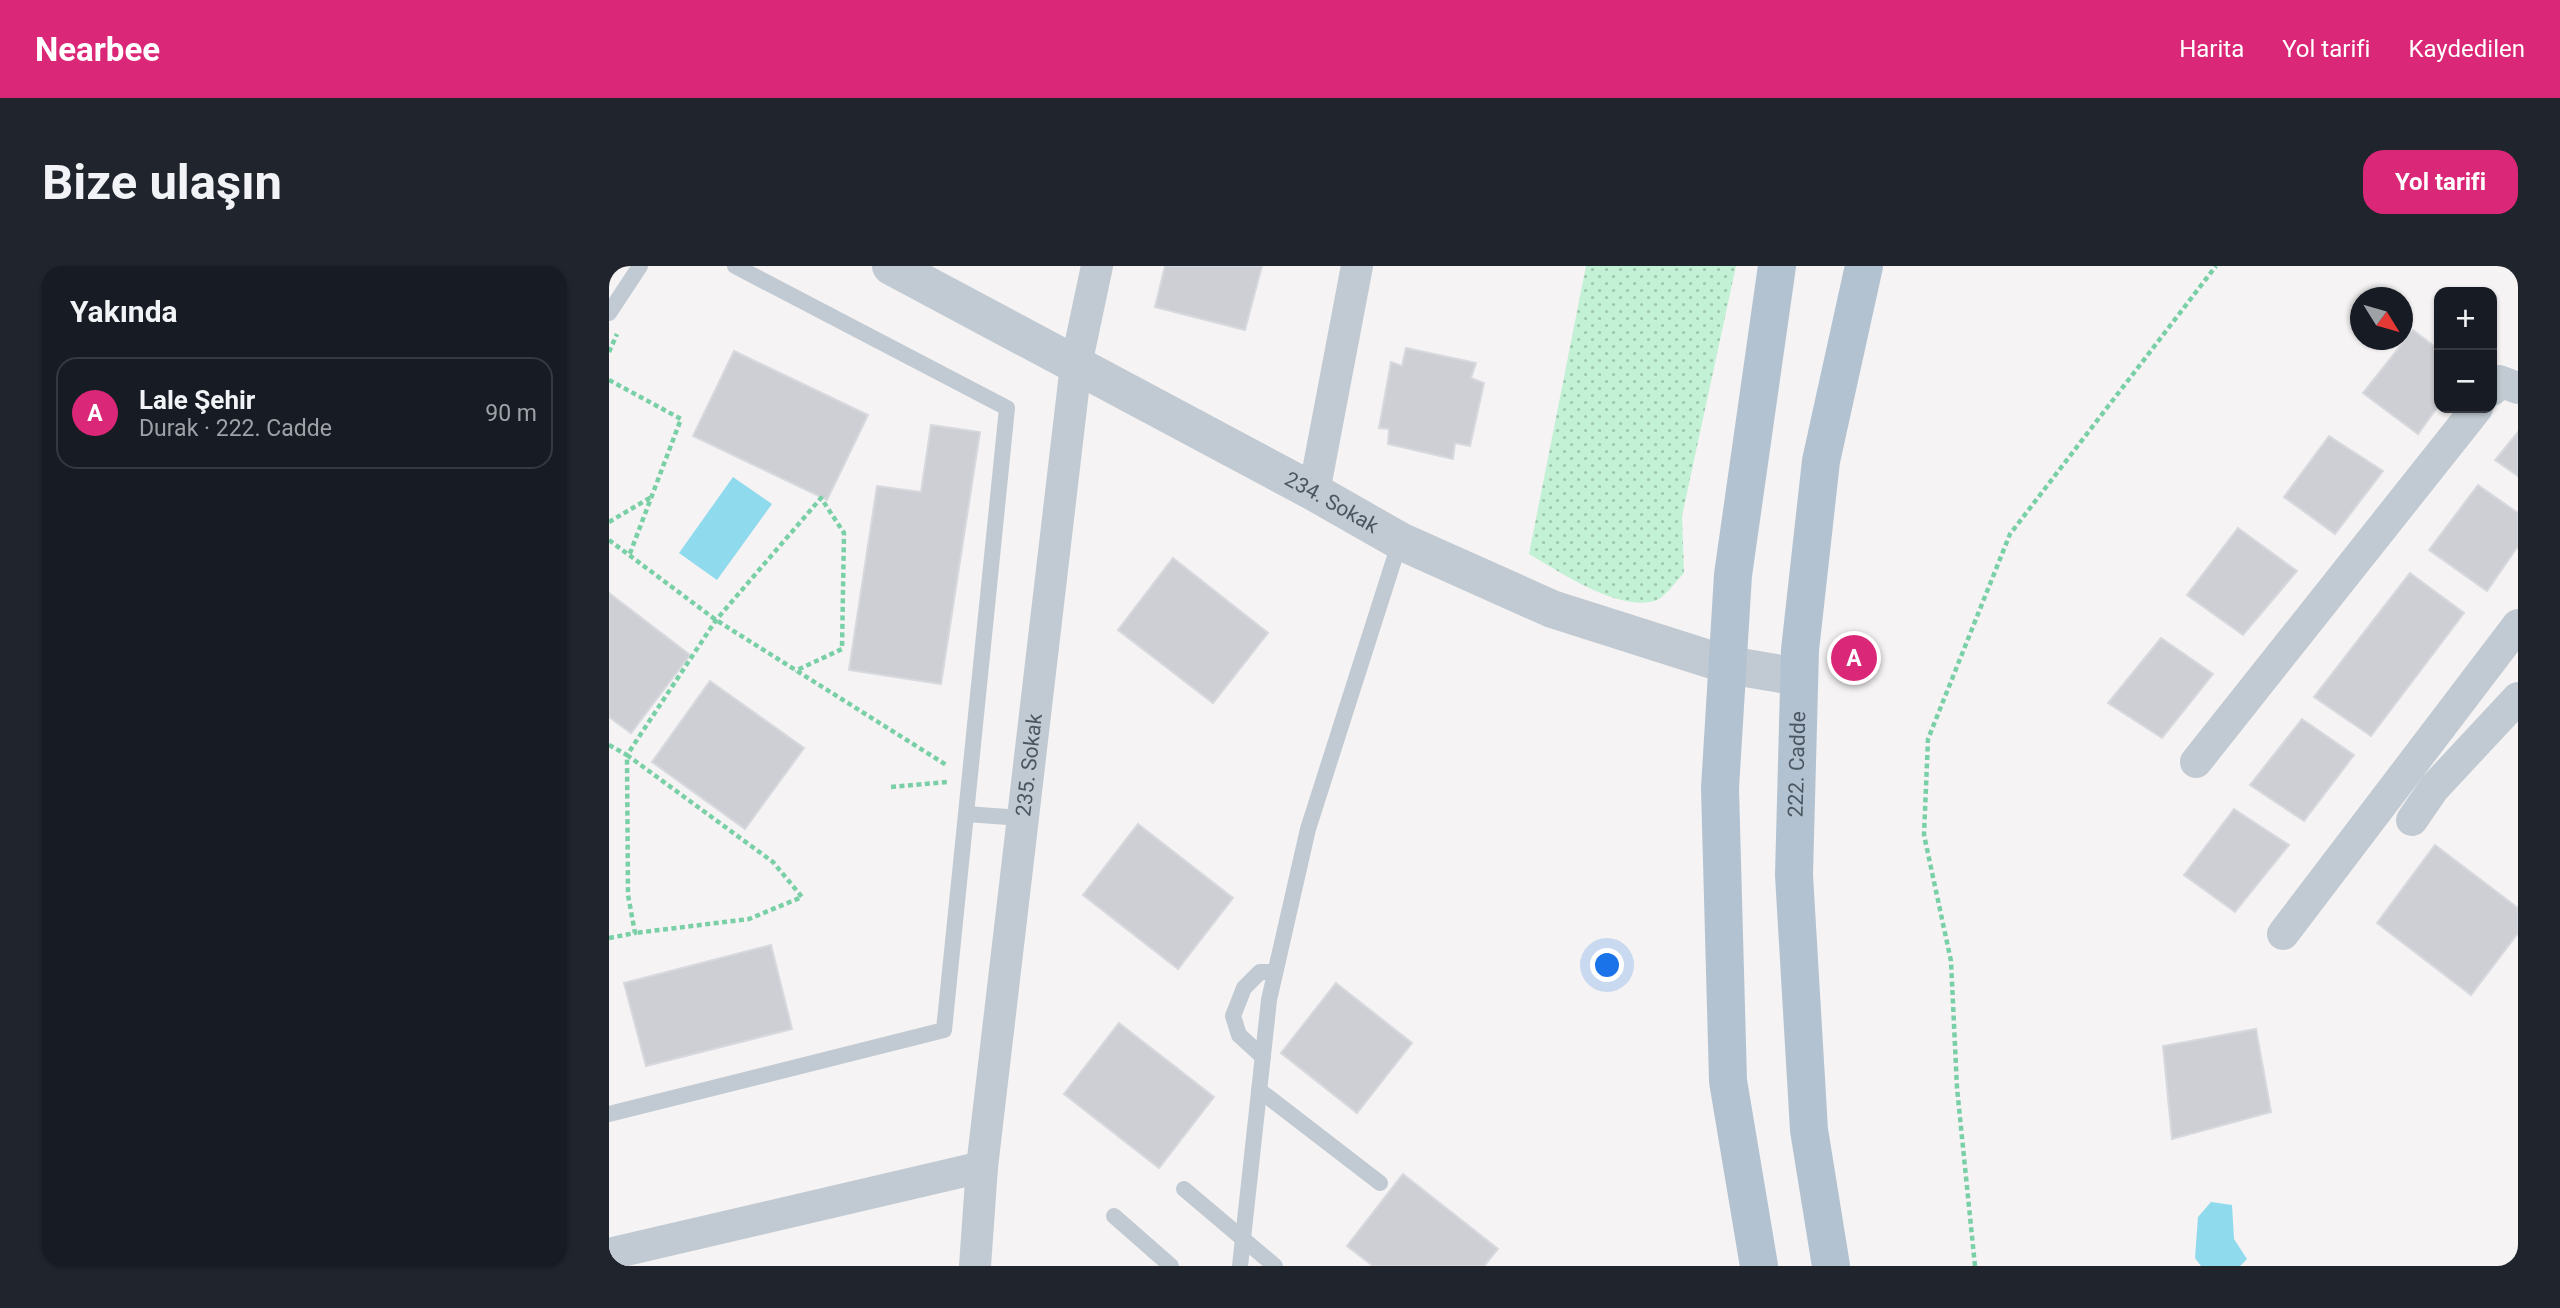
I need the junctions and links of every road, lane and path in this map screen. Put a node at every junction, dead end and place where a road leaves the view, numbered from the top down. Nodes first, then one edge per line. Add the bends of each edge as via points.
1 (640, 266) edge
2 (735, 266) edge
3 (891, 266) edge
4 (1097, 266) edge
5 (1357, 266) edge
6 (1777, 266) edge
7 (1864, 266) edge
8 (2216, 266) edge
9 (609, 313) edge
10 (1076, 365) junction
11 (609, 380) edge
12 (2497, 384) edge
13 (2518, 388) edge
14 (2473, 413) edge
15 (1314, 492) junction
16 (654, 496) junction
17 (609, 522) edge
18 (609, 540) edge
19 (1400, 541) junction
20 (629, 556) junction
21 (716, 620) junction
22 (2518, 625) edge
23 (1728, 665) junction
24 (795, 671) junction
25 (1800, 677) junction
26 (2518, 698) edge
27 (609, 745) edge
28 (627, 755) junction
29 (2196, 762) dead end
30 (970, 780) junction
31 (891, 787) dead end
32 (966, 814) junction
33 (1023, 818) junction
34 (2412, 820) dead end
35 (635, 933) junction
36 (2283, 934) dead end
37 (609, 938) edge
38 (1275, 972) junction
39 (1263, 1056) junction
40 (1259, 1090) junction
41 (609, 1114) edge
42 (982, 1167) junction
43 (1380, 1183) dead end
44 (1184, 1189) dead end
45 (1114, 1216) dead end
46 (1243, 1241) junction
47 (609, 1254) edge
48 (975, 1266) edge
49 (1171, 1266) edge
50 (1240, 1266) edge
51 (1275, 1266) edge
52 (1759, 1266) edge
53 (1831, 1266) edge
54 (1975, 1266) edge

1 - 9 lane
2 - 30 lane via 1007,408
3 - 10 street, 234. Sokak
4 - 10 street, 235. Sokak
5 - 15 street
6 - 23 main road via 1733,575
7 - 25 main road, 222. Cadde via 1821,461
8 - 54 path via 2010,534 1928,739 1924,835 1951,961 1957,1088
10 - 15 street, 234. Sokak
10 - 33 street, 235. Sokak
11 - 16 path via 681,419
12 - 13 street
14 - 29 street
15 - 19 street, 234. Sokak
16 - 17 path
16 - 20 path
18 - 20 path
19 - 23 street, 234. Sokak via 1552,609
19 - 38 lane via 1308,829
20 - 21 path
21 - 24 path
21 - 24 path via 821,498 844,533 842,649
21 - 28 path
22 - 36 street
23 - 25 street, 234. Sokak
23 - 52 main road via 1720,788 1728,1080
24 - 30 path
25 - 53 main road, 222. Cadde via 1794,888 1809,1130
26 - 34 street via 2434,788
27 - 28 path
28 - 35 path via 628,895
28 - 35 path via 773,862 802,897 749,919
30 - 31 path
30 - 32 lane
32 - 33 lane
32 - 41 lane via 944,1030
33 - 42 street, 235. Sokak
35 - 37 path
38 - 39 lane
38 - 39 lane via 1260,972 1244,988 1233,1016 1238,1035
39 - 40 lane
40 - 43 lane
40 - 46 lane
42 - 47 street
42 - 48 street, 235. Sokak
44 - 46 lane
45 - 49 lane
46 - 50 lane
46 - 51 lane

